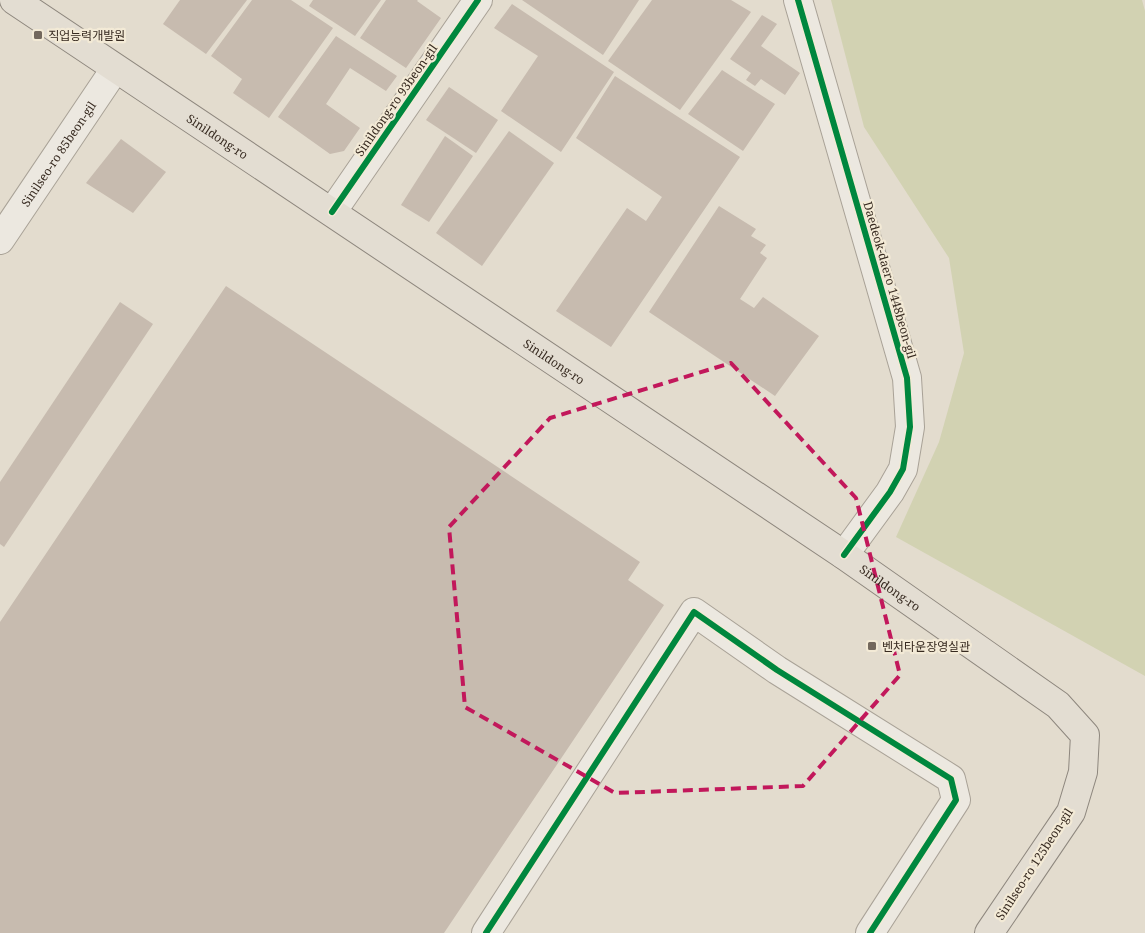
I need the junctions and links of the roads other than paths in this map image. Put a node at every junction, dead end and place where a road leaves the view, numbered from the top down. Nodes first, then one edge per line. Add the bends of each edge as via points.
1 (14, 0) edge
2 (478, 0) edge
3 (798, 0) edge
4 (115, 68) junction
5 (332, 212) junction
6 (0, 240) edge
7 (844, 555) junction
8 (1085, 735) joint
9 (486, 933) edge
10 (870, 933) edge
11 (989, 933) edge

1 - 4 main road, Sinildong-ro
2 - 5 street, Sinildong-ro 93beon-gil
3 - 7 street, Daedeok-daero 1448beon-gil via 907,378 910,427 903,470
4 - 5 main road, Sinildong-ro
4 - 6 street, Sinilseo-ro 85beon-gil
5 - 7 main road, Sinildong-ro
7 - 8 main road, Sinildong-ro via 1058,705
8 - 11 main road, Sinilseo-ro 125beon-gil via 1083,772 1071,812
9 - 10 street via 694,612 777,670 951,779 956,800

